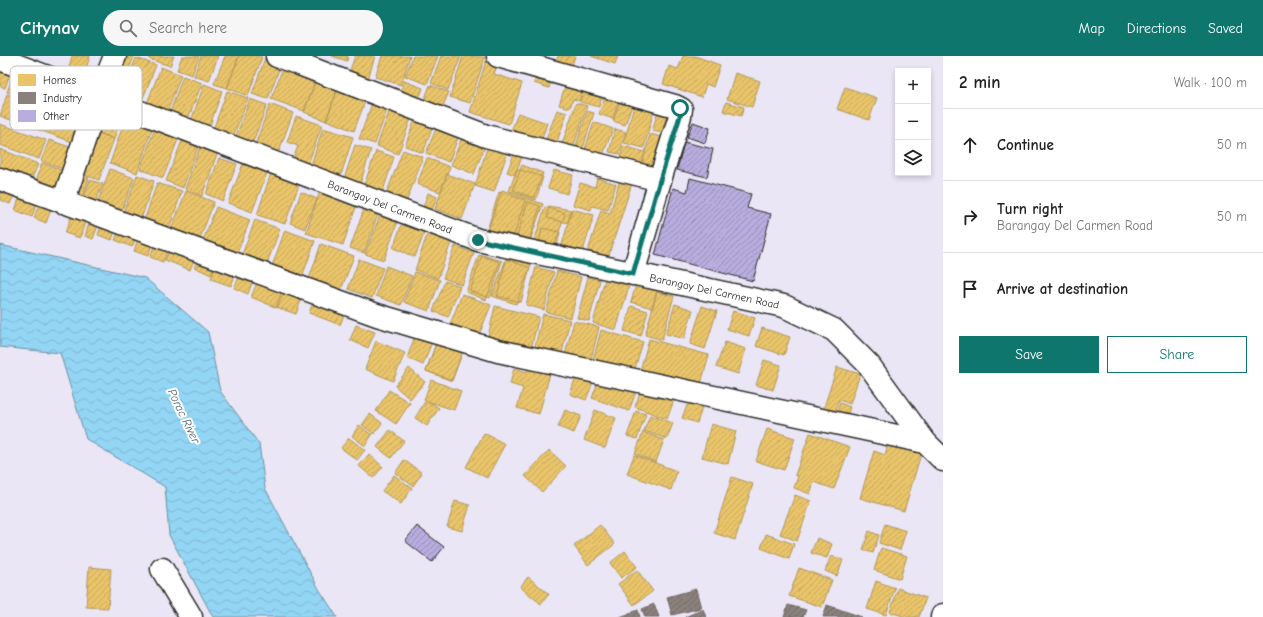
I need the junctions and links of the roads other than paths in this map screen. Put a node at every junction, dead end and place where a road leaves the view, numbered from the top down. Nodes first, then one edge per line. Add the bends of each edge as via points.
1 (115, 56) edge
2 (277, 56) edge
3 (498, 56) edge
4 (0, 59) edge
5 (18, 66) edge
6 (111, 66) edge
7 (142, 113) edge
8 (88, 130) edge
9 (0, 179) edge
10 (660, 180) junction
11 (63, 202) junction
12 (633, 274) junction
13 (925, 442) junction
14 (943, 460) edge
15 (162, 569) dead end
16 (191, 617) edge

1 - 6 street
2 - 10 street via 486,136
3 - 10 street via 680,108 680,116
4 - 5 street, Barangay Del Carmen Road
7 - 12 street, Barangay Del Carmen Road via 478,240
8 - 11 street
9 - 11 street
10 - 12 street
11 - 13 street via 376,315 498,351
12 - 13 street, Barangay Del Carmen Road via 784,306 834,330 870,365
13 - 14 street, Barangay Del Carmen Road
15 - 16 street

